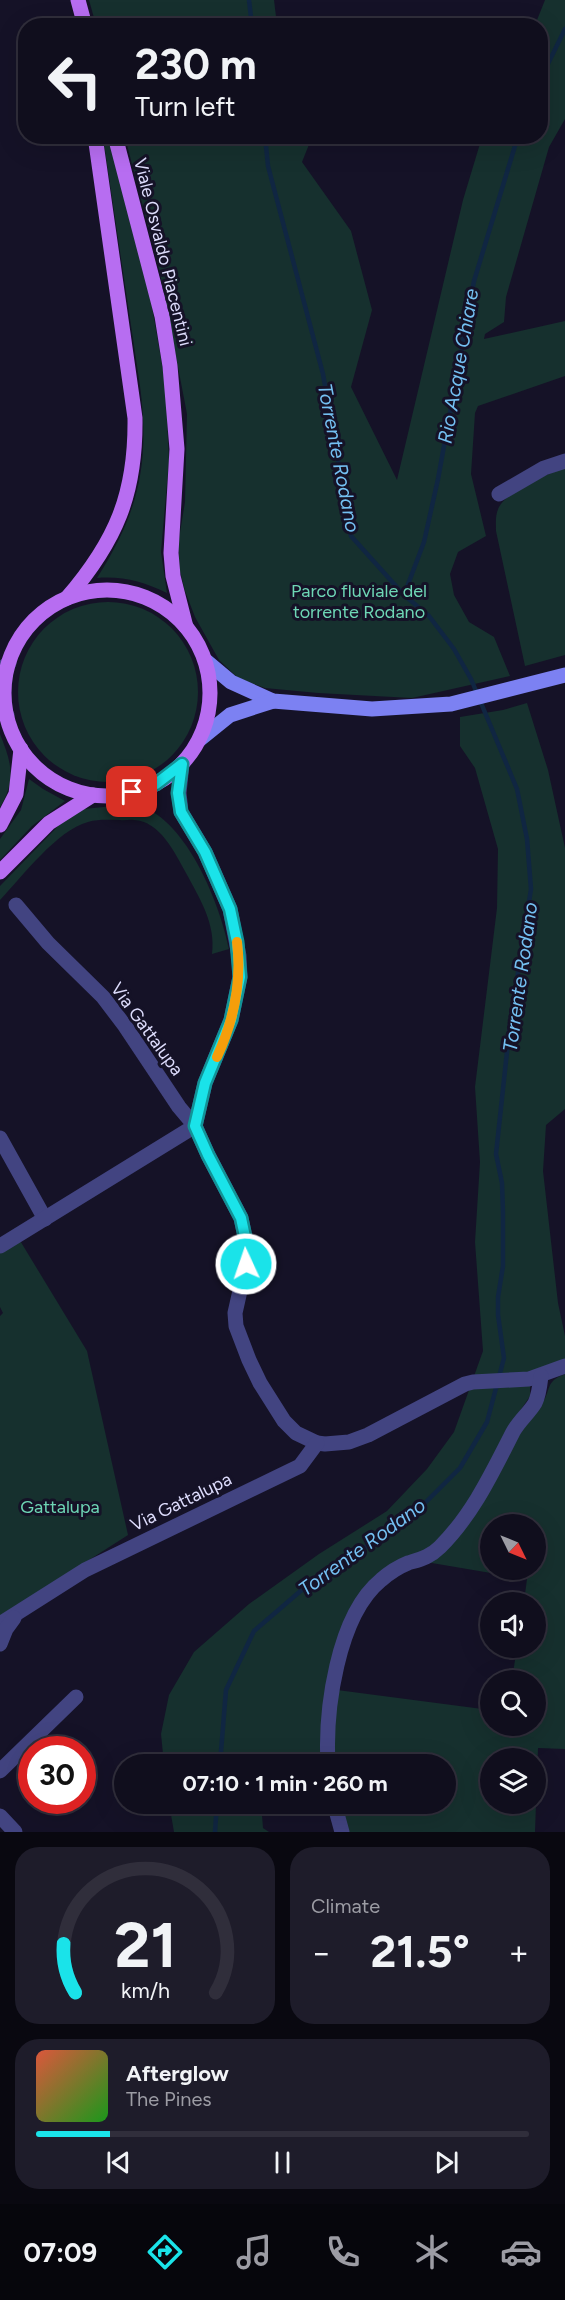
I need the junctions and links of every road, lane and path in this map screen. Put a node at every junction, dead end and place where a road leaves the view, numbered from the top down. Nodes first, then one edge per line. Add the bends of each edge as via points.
1 (77, 0) edge
2 (79, 18) edge
3 (83, 18) edge
4 (96, 144) edge
5 (117, 144) edge
6 (565, 461) edge
7 (499, 494) dead end
8 (66, 598) junction
9 (186, 627) junction
10 (206, 661) junction
11 (5, 666) edge
12 (565, 675) edge
13 (273, 701) junction
14 (3, 712) edge
15 (199, 740) junction
16 (21, 749) junction
17 (182, 764) junction
18 (93, 795) junction
19 (0, 825) edge
20 (0, 872) edge
21 (16, 905) dead end
22 (195, 1126) junction
23 (0, 1138) edge
24 (45, 1219) junction
25 (0, 1246) edge
26 (565, 1366) edge
27 (535, 1378) junction
28 (317, 1443) junction
29 (16, 1615) junction
30 (0, 1624) edge
31 (0, 1644) edge
32 (75, 1697) dead end
33 (328, 1754) edge
34 (0, 1771) edge
35 (337, 1814) edge
36 (342, 1832) edge

1 - 2 main road
1 - 3 main road
4 - 8 main road via 135,418 135,446 127,494 110,539
5 - 9 main road, Viale Osvaldo Piacentini via 162,316 170,366 177,448 171,553
6 - 7 street via 544,468
8 - 9 main road via 92,591 134,594 154,601
8 - 11 main road via 39,616
9 - 10 main road
10 - 13 main road via 231,682
10 - 15 main road via 209,709
11 - 14 main road
12 - 13 main road via 451,704 372,709
13 - 15 main road via 230,716
14 - 16 main road
15 - 17 main road
16 - 18 main road via 52,780
16 - 19 main road via 16,794
17 - 18 main road via 156,784 132,792
17 - 22 street, Via Gattalupa via 178,793 181,812 205,852 230,909 240,977 231,1020 205,1083
18 - 20 main road via 49,824
21 - 22 street, Via Gattalupa via 103,997
22 - 24 street
22 - 28 street, Via Gattalupa via 241,1218 246,1264 235,1313 244,1349 284,1421 296,1433
23 - 24 street
24 - 25 street
26 - 27 street
27 - 28 street via 474,1382 368,1435 349,1442
27 - 33 street via 536,1400 514,1429 469,1513 431,1555 396,1569 363,1600 335,1674 327,1724
28 - 29 street, Via Gattalupa via 300,1466 290,1472 85,1570
29 - 30 street, Via Gattalupa
29 - 31 street
32 - 34 street
35 - 36 street

